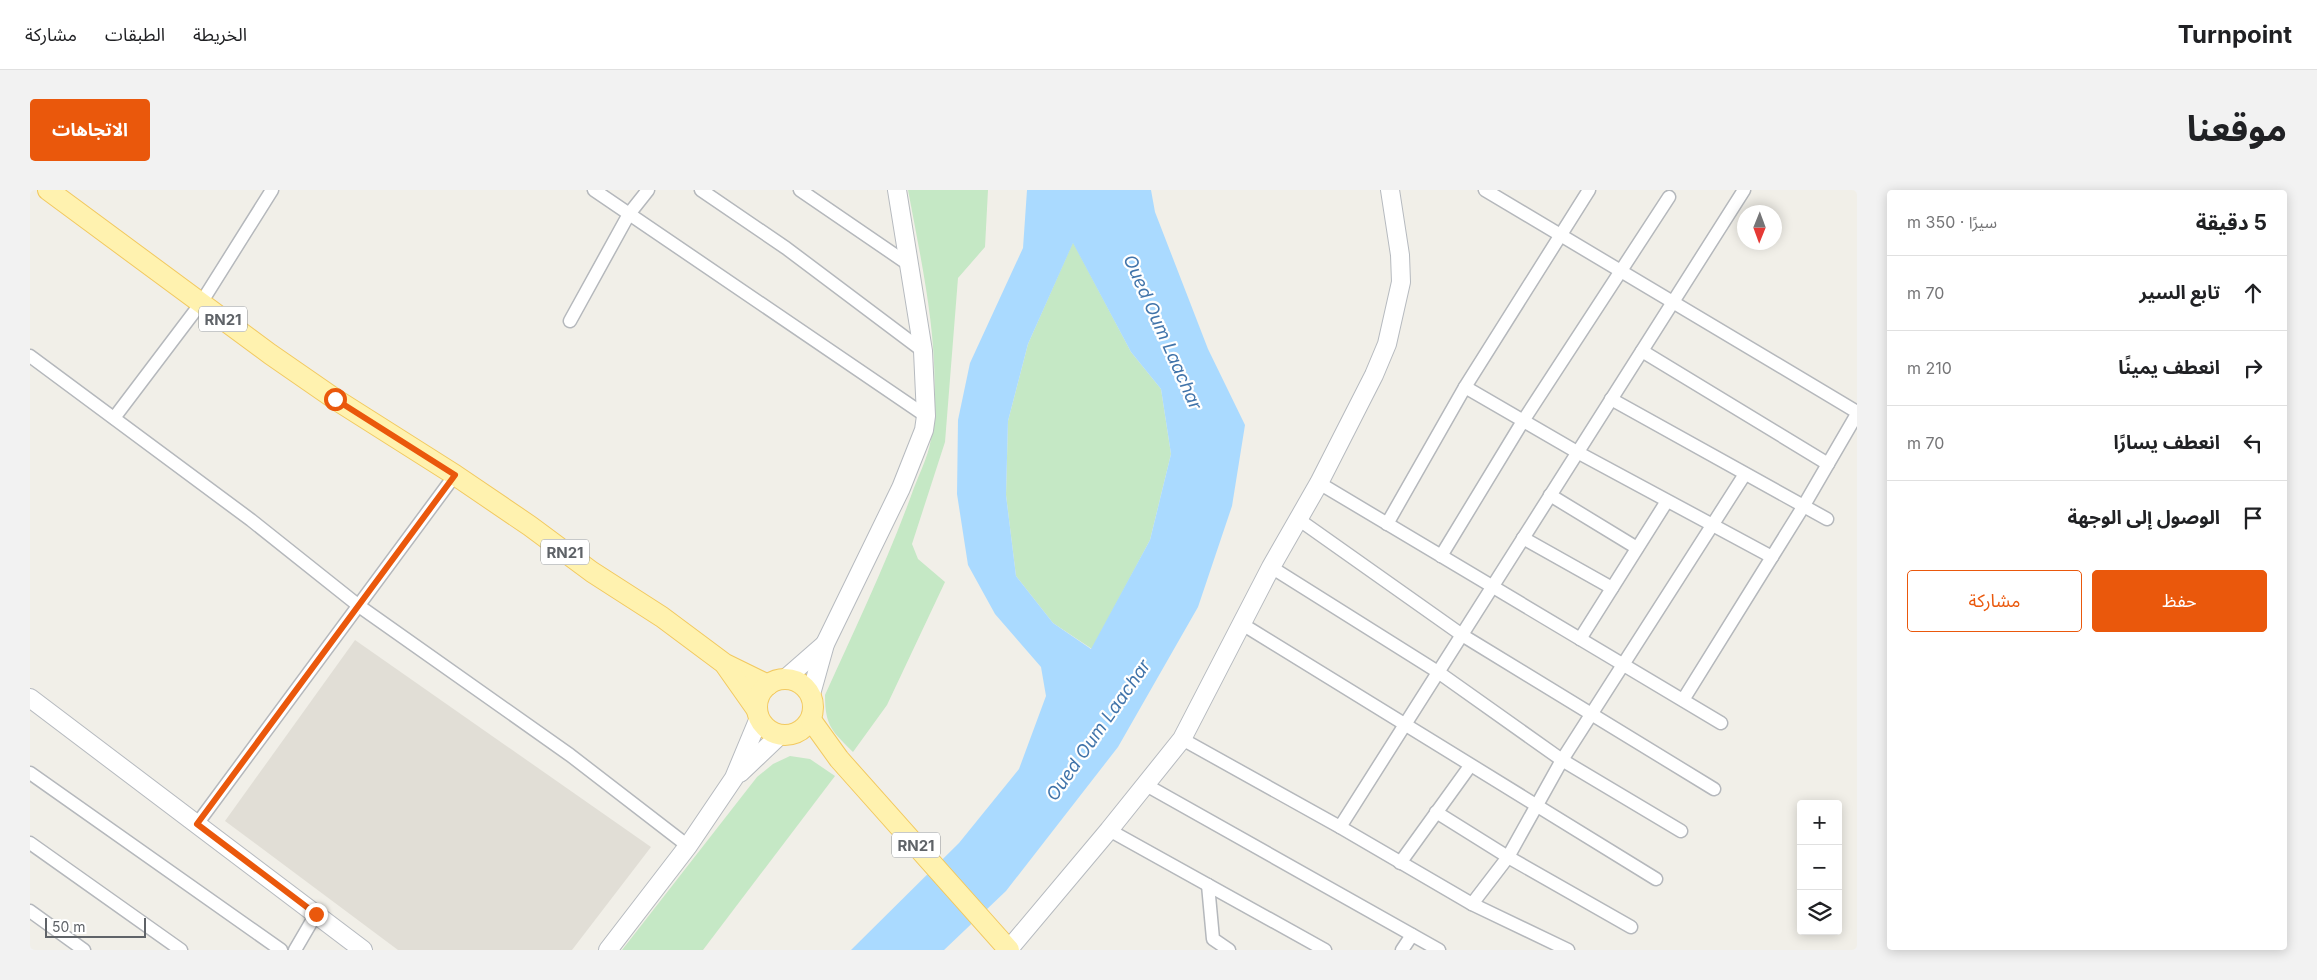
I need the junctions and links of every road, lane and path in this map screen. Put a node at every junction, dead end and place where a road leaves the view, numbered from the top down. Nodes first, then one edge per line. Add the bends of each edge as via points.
1 (48, 190) edge
2 (272, 190) edge
3 (594, 190) edge
4 (648, 190) edge
5 (701, 190) edge
6 (800, 190) edge
7 (897, 190) edge
8 (1390, 190) edge
9 (1485, 190) edge
10 (1589, 190) edge
11 (1744, 190) edge
12 (1669, 197) dead end
13 (629, 214) junction
14 (1560, 235) junction
15 (911, 266) junction
16 (1622, 272) junction
17 (1672, 302) junction
18 (201, 303) junction
19 (570, 321) dead end
20 (923, 351) junction
21 (1642, 351) junction
22 (30, 356) edge
23 (1464, 387) junction
24 (1611, 399) junction
25 (1857, 413) edge
26 (926, 416) junction
27 (114, 418) junction
28 (1524, 421) junction
29 (1577, 452) junction
30 (1828, 464) junction
31 (1744, 474) junction
32 (455, 475) junction
33 (1319, 483) junction
34 (1550, 495) junction
35 (1667, 501) junction
36 (1803, 507) junction
37 (1298, 519) junction
38 (1827, 519) dead end
39 (1387, 524) junction
40 (1713, 526) junction
41 (1523, 538) junction
42 (1637, 548) junction
43 (1441, 556) junction
44 (1772, 557) junction
45 (1271, 567) junction
46 (1492, 586) junction
47 (1612, 588) junction
48 (359, 606) junction
49 (1242, 624) junction
50 (1462, 635) junction
51 (1580, 639) junction
52 (825, 644) junction
53 (725, 664) junction
54 (1624, 665) junction
55 (1438, 672) junction
56 (776, 682) junction
57 (811, 694) junction
58 (30, 698) edge
59 (1683, 700) junction
60 (758, 714) junction
61 (1592, 714) junction
62 (811, 720) junction
63 (1721, 723) dead end
64 (1404, 726) junction
65 (786, 735) junction
66 (1182, 739) junction
67 (839, 759) junction
68 (1562, 760) junction
69 (1470, 766) junction
70 (30, 772) edge
71 (734, 778) junction
72 (1146, 785) junction
73 (1714, 789) dead end
74 (1537, 807) junction
75 (1436, 812) junction
76 (197, 824) junction
77 (1340, 826) junction
78 (1109, 830) junction
79 (1681, 831) dead end
80 (30, 843) edge
81 (688, 846) junction
82 (1508, 857) junction
83 (1400, 863) junction
84 (1656, 879) dead end
85 (1208, 885) junction
86 (1472, 904) junction
87 (30, 911) edge
88 (316, 914) junction
89 (1632, 927) dead end
90 (1412, 935) junction
91 (1214, 944) edge
92 (84, 950) edge
93 (181, 950) edge
94 (281, 950) edge
95 (294, 950) edge
96 (363, 950) edge
97 (608, 950) edge
98 (1009, 950) edge
99 (1229, 950) edge
100 (1325, 950) edge
101 (1402, 950) edge
102 (1439, 950) edge
103 (1568, 950) edge

1 - 18 main road, RN21
2 - 18 street
3 - 13 street
4 - 13 street
5 - 20 street via 786,248
6 - 15 street
7 - 15 street
8 - 33 street via 1400,255 1401,282 1396,312 1374,375
9 - 14 street
10 - 14 street
11 - 17 street
12 - 16 street
13 - 19 street
13 - 26 street
14 - 16 street
14 - 23 street
15 - 20 street
16 - 17 street
16 - 28 street
17 - 21 street
17 - 25 street
18 - 27 street
18 - 32 main road, RN21 via 335,399
20 - 26 street
21 - 24 street
21 - 30 street
22 - 27 street
23 - 28 street
23 - 39 street
24 - 29 street
24 - 31 street
25 - 30 street
26 - 52 street via 907,474
27 - 48 street
28 - 29 street
28 - 43 street
29 - 34 street
29 - 35 street
30 - 36 street
31 - 36 street
31 - 40 street
32 - 48 street
32 - 53 main road, RN21
33 - 37 street
33 - 39 street
34 - 41 street
34 - 42 street
35 - 40 street
35 - 42 street
36 - 38 street
36 - 44 street
37 - 45 street
37 - 50 street
39 - 43 street
40 - 44 street
40 - 54 street
41 - 46 street
41 - 47 street
42 - 47 street
43 - 46 street
44 - 59 street
45 - 49 street
45 - 55 street
46 - 50 street
46 - 51 street
47 - 51 street
48 - 76 street
48 - 81 street via 570,755
49 - 64 street
49 - 66 street
50 - 55 street
50 - 61 street
51 - 54 street
52 - 56 street
52 - 57 street
53 - 56 main road, RN21
53 - 60 main road, RN21
54 - 59 street
54 - 61 street
55 - 64 street
55 - 68 street
56 - 57 main road, RN21 via 800,683
56 - 60 main road via 759,696
57 - 62 main road via 814,702
58 - 76 street
59 - 63 street
60 - 65 main road, RN21 via 767,729
60 - 71 street
61 - 68 street
61 - 73 street
62 - 65 main road via 804,729
62 - 67 main road, RN21
64 - 69 street
64 - 77 street
65 - 67 main road, RN21
65 - 71 street
66 - 72 street
66 - 77 street
67 - 98 main road, RN21
68 - 74 street
68 - 79 street
69 - 74 street
69 - 75 street
70 - 94 street
71 - 81 street
72 - 78 street
72 - 90 street
74 - 82 street
74 - 84 street
75 - 82 street
75 - 83 street
76 - 88 street
77 - 83 street
78 - 85 street
78 - 98 street
80 - 93 street
81 - 97 street
82 - 86 street
82 - 89 street
83 - 86 street
85 - 91 street
85 - 100 street
86 - 103 street
87 - 92 street
88 - 95 street
88 - 96 street
90 - 101 street
90 - 102 street
91 - 99 street

